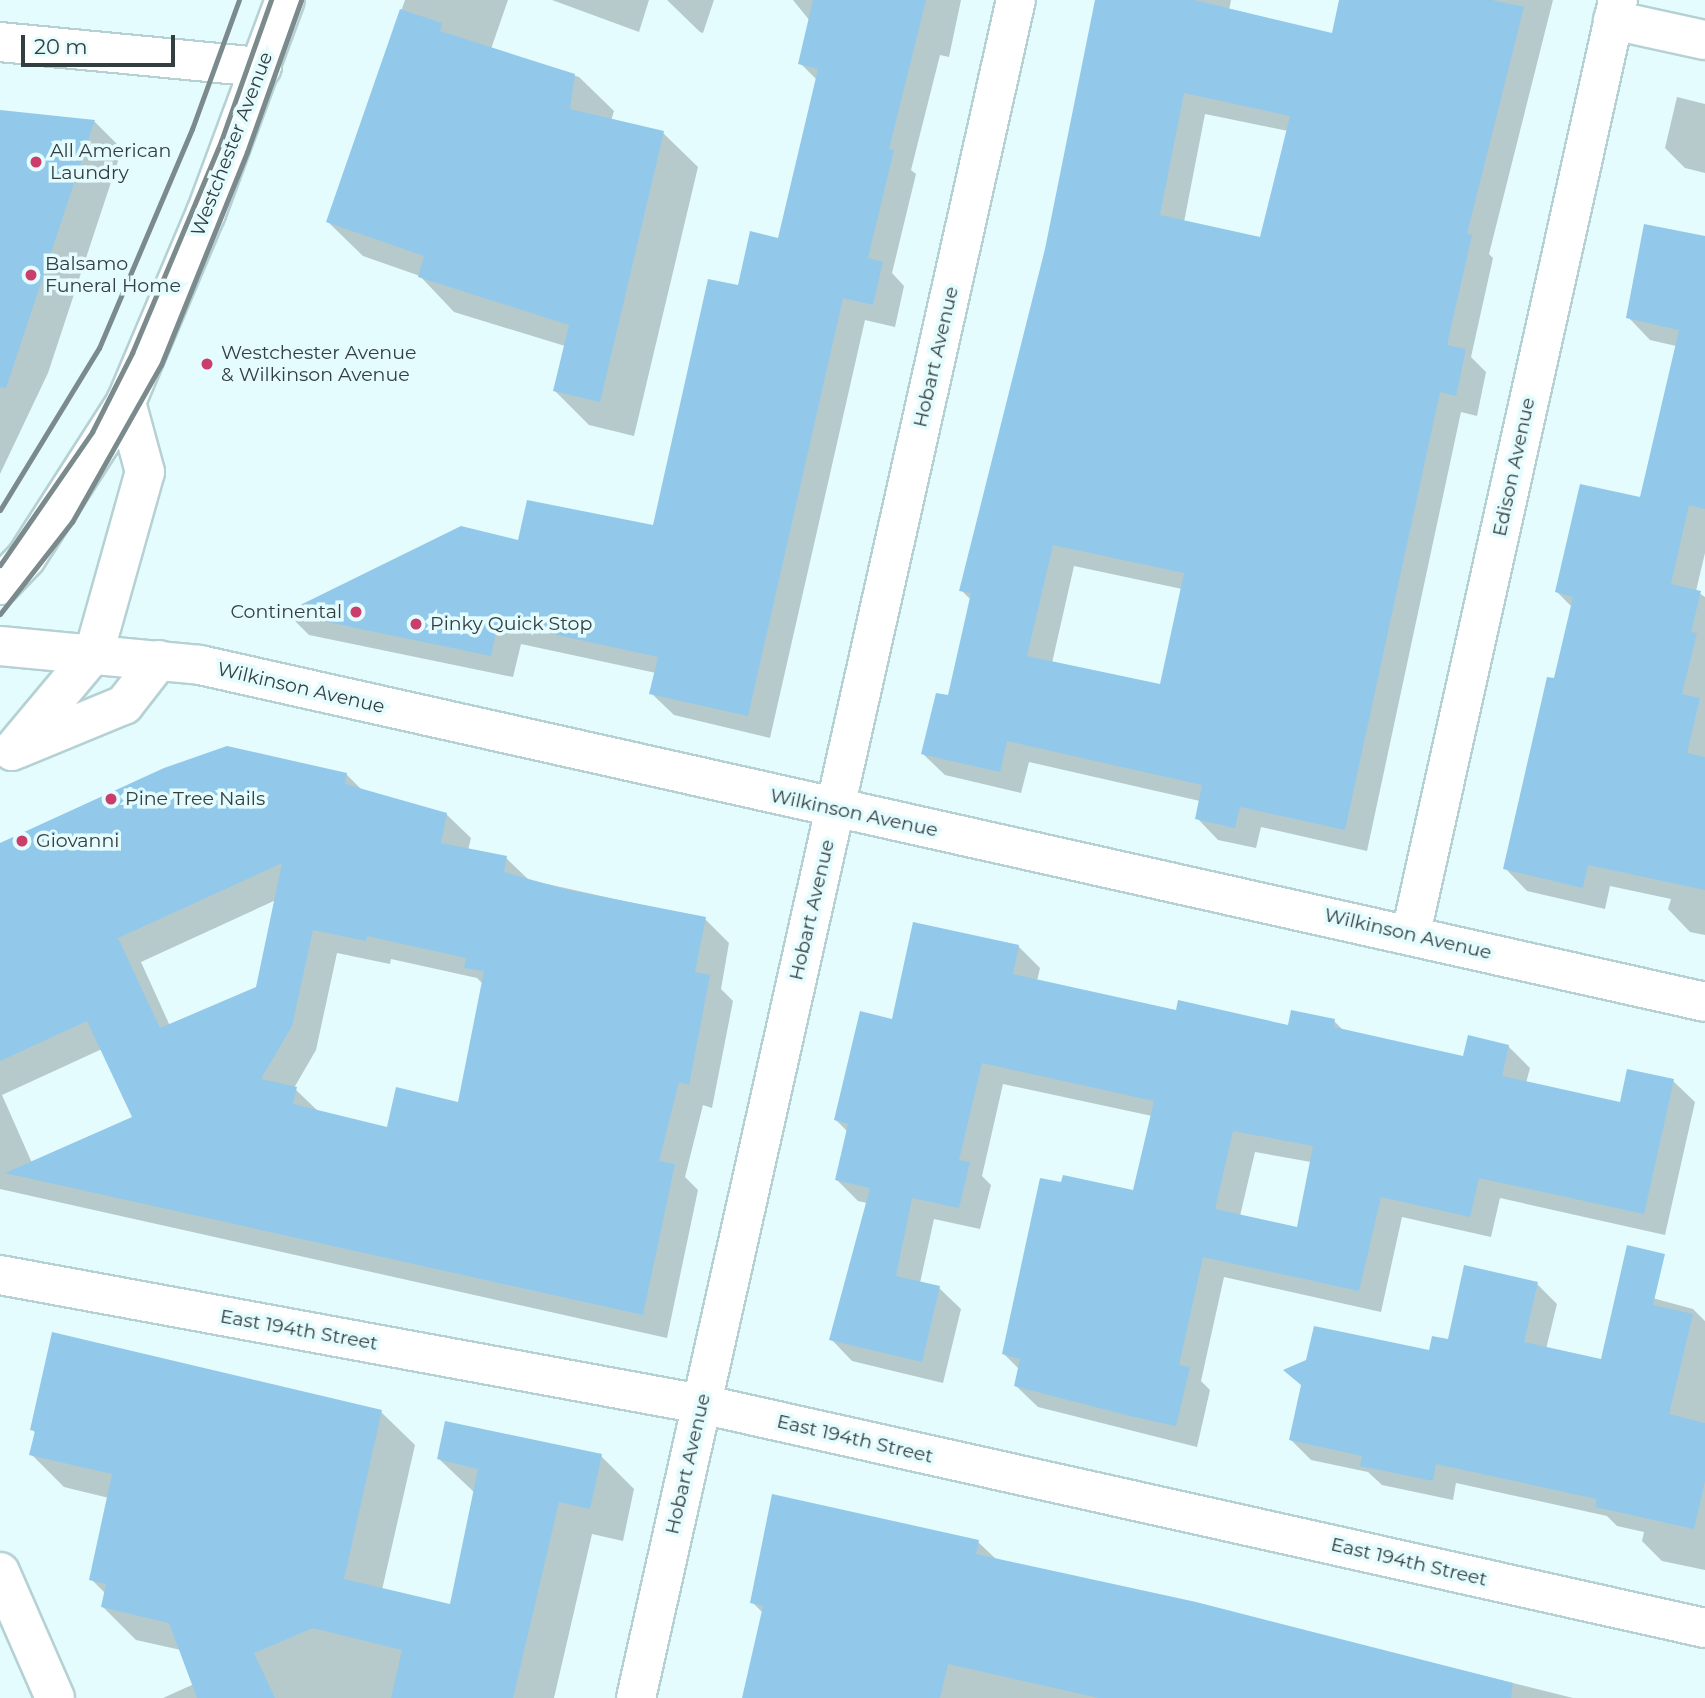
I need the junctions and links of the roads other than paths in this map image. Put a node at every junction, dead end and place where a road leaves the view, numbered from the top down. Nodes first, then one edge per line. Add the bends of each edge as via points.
1 (285, 0) edge
2 (1016, 0) edge
3 (1616, 10) edge
4 (1705, 40) edge
5 (0, 42) edge
6 (262, 67) junction
7 (126, 402) junction
8 (0, 585) edge
9 (0, 646) edge
10 (94, 653) junction
11 (159, 660) junction
12 (6, 754) edge
13 (835, 809) junction
14 (1411, 933) junction
15 (1705, 1002) edge
16 (0, 1275) edge
17 (701, 1404) junction
18 (0, 1572) edge
19 (1705, 1628) edge
20 (55, 1698) edge
21 (636, 1698) edge

1 - 6 street, Westchester Avenue
2 - 13 street, Hobart Avenue
3 - 4 street
3 - 14 street, Edison Avenue
5 - 6 street
6 - 7 street, Westchester Avenue via 156,340
7 - 8 street, Westchester Avenue via 26,558
7 - 10 street via 145,472
9 - 10 street, Wilkinson Avenue
10 - 11 street, Wilkinson Avenue
10 - 12 street
11 - 12 street via 124,705
11 - 13 street, Wilkinson Avenue via 200,665
13 - 14 street, Wilkinson Avenue
13 - 17 street, Hobart Avenue
14 - 15 street, Wilkinson Avenue
16 - 17 street, East 194th Street
17 - 19 street, East 194th Street
17 - 21 street, Hobart Avenue
18 - 20 street

